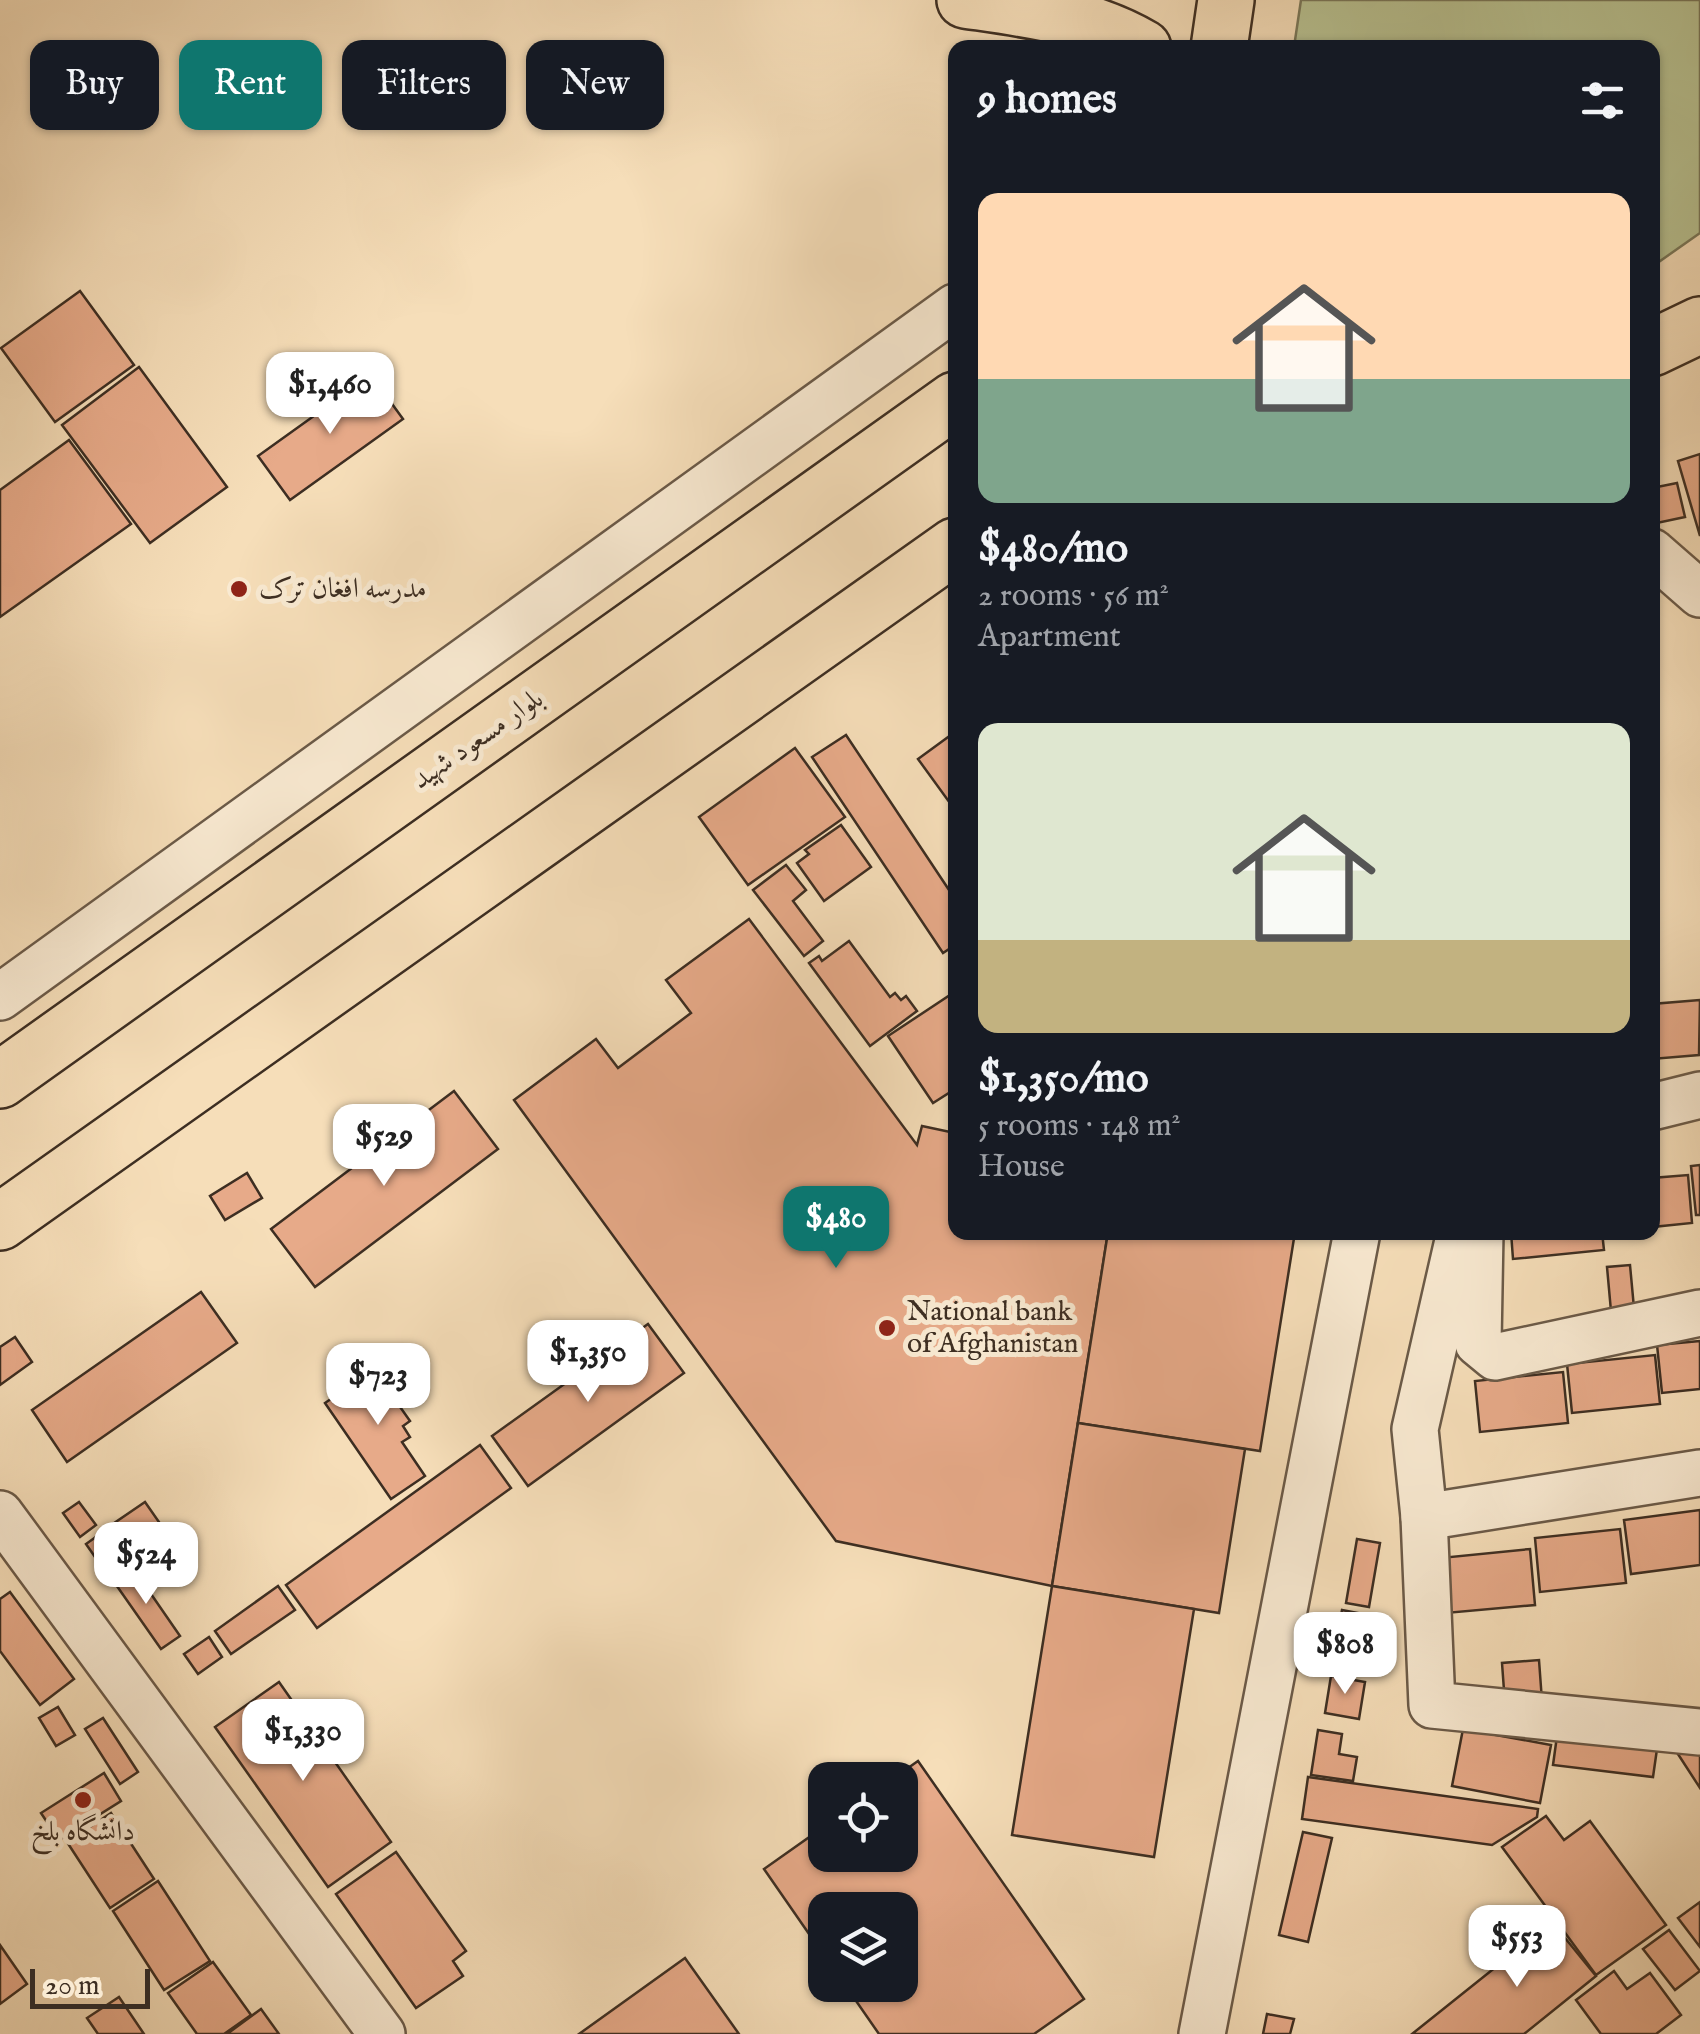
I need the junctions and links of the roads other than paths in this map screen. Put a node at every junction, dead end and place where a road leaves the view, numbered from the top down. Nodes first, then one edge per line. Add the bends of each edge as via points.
1 (965, 0) edge
2 (1226, 0) edge
3 (1129, 40) edge
4 (1221, 40) edge
5 (948, 312) edge
6 (1700, 325) edge
7 (1660, 344) edge
8 (948, 405) edge
9 (948, 551) edge
10 (1660, 559) edge
11 (1700, 594) edge
12 (0, 998) edge
13 (0, 1080) edge
14 (1700, 1095) edge
15 (1660, 1106) edge
16 (0, 1222) edge
17 (1355, 1240) edge
18 (1458, 1240) edge
19 (1480, 1240) edge
20 (1700, 1313) edge
21 (1700, 1473) edge
22 (0, 1514) edge
23 (1424, 1517) junction
24 (1700, 1732) edge
25 (382, 2034) edge
26 (1202, 2034) edge

1 - 3 main road via 1033,10
2 - 4 main road
5 - 12 street
6 - 7 main road
8 - 13 main road, بلوار مسعود شهید
9 - 16 main road
10 - 11 street
14 - 15 street
17 - 26 street
18 - 23 street via 1414,1429
19 - 20 street via 1478,1343 1495,1357
21 - 23 street
22 - 25 street
23 - 24 street via 1432,1705

